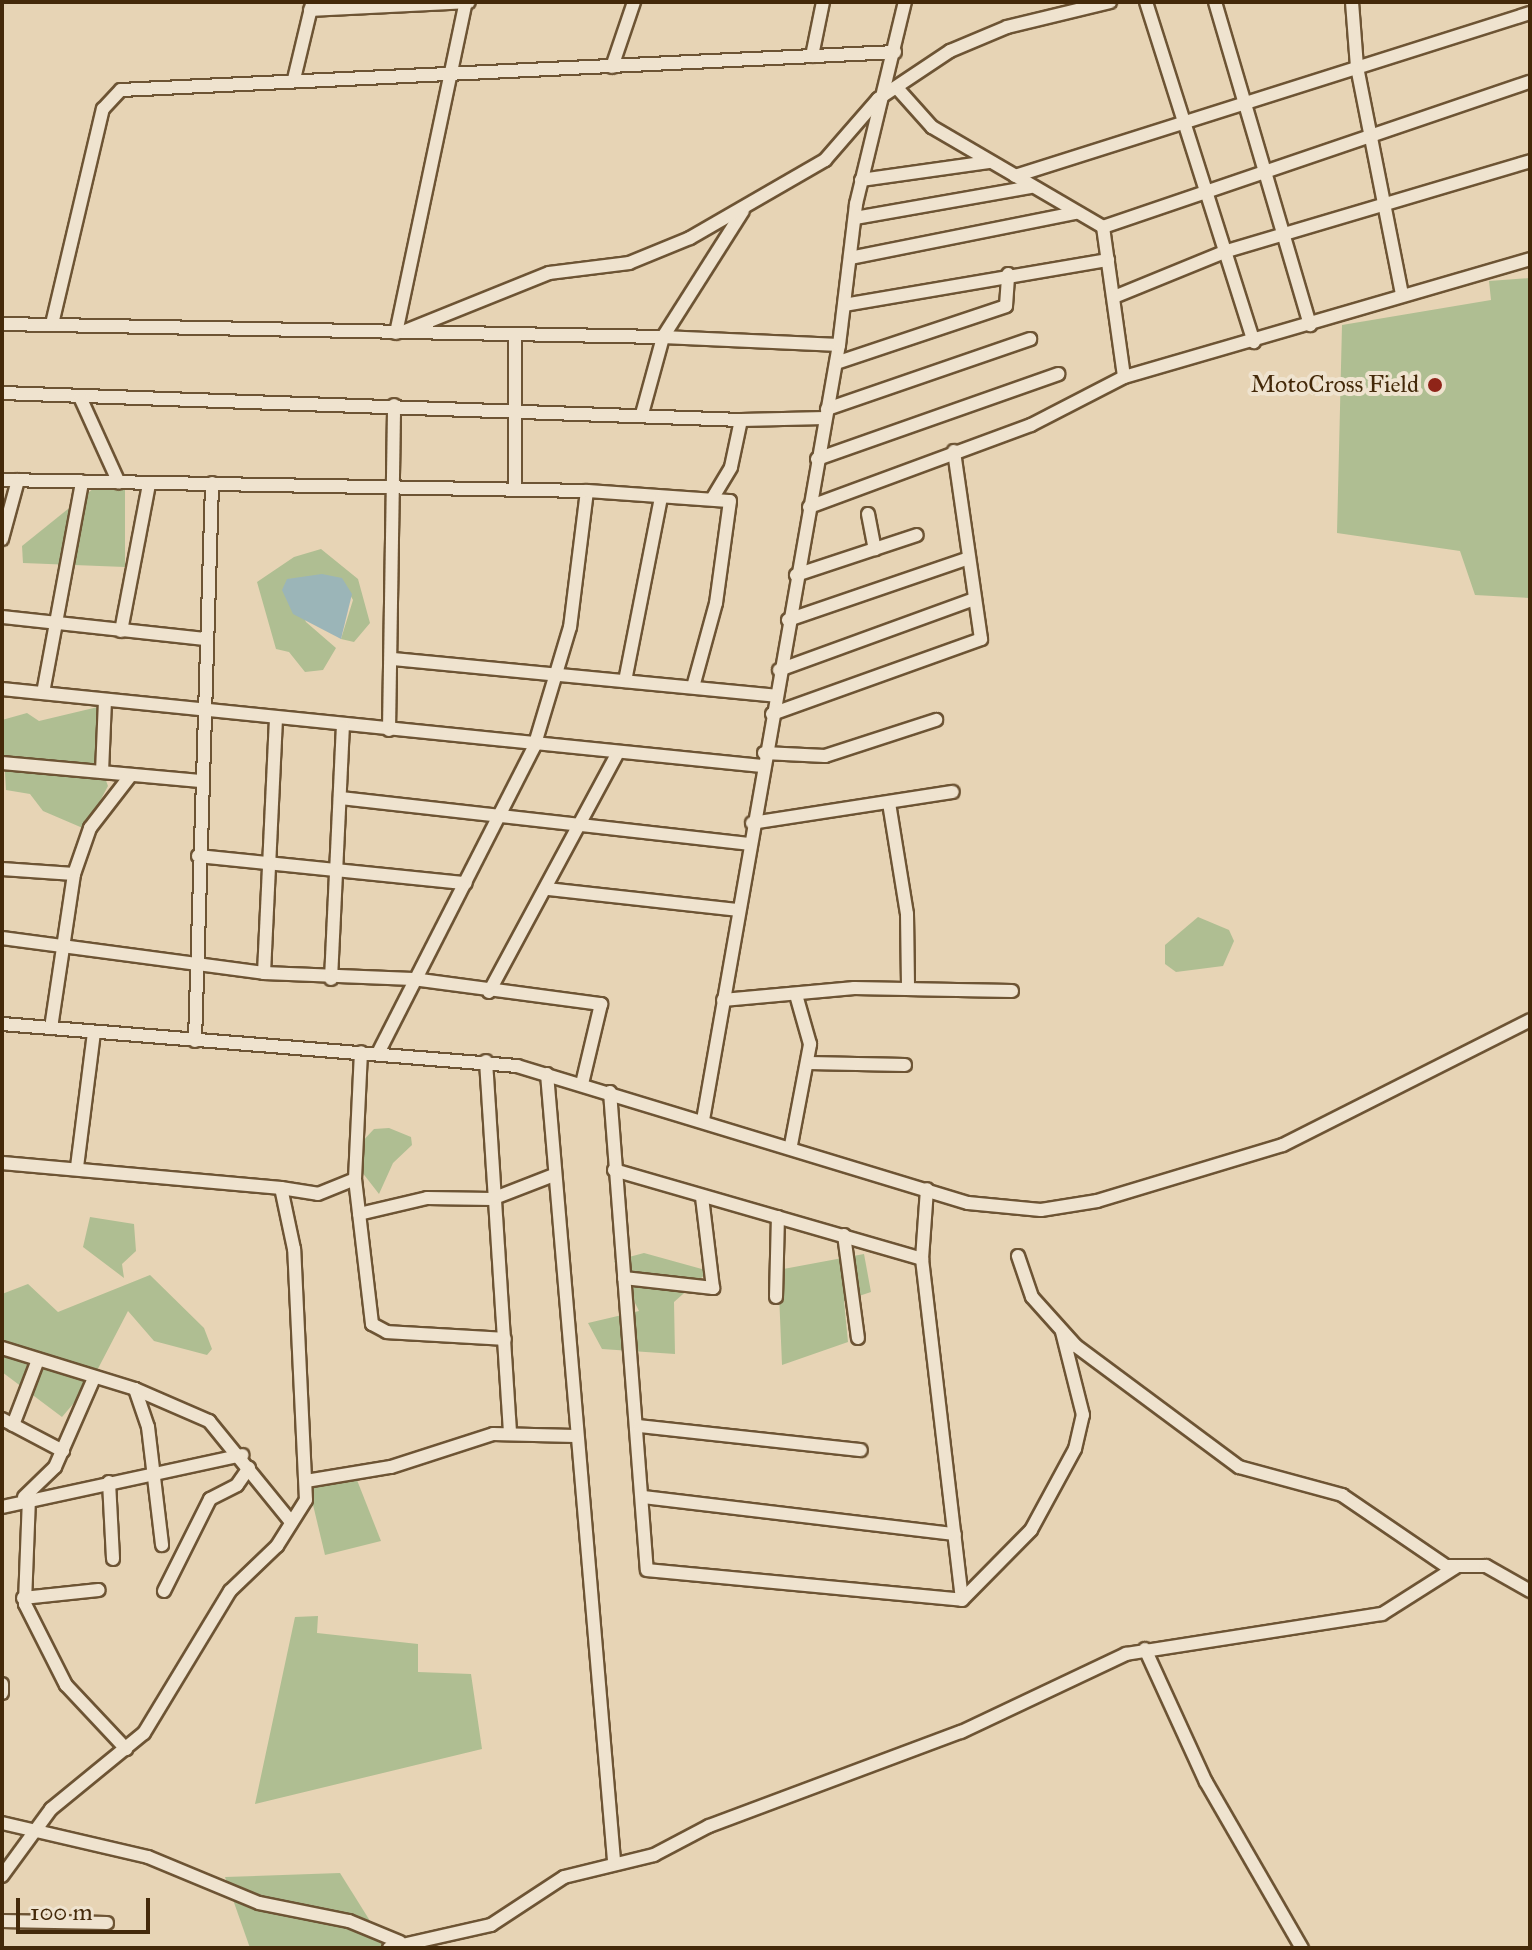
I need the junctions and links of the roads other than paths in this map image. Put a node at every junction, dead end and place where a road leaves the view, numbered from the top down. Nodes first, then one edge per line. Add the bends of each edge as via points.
1 (467, 2) edge
2 (634, 2) edge
3 (823, 2) edge
4 (905, 2) edge
5 (1110, 2) edge
6 (1146, 2) edge
7 (1215, 2) edge
8 (1352, 2) edge
9 (311, 6) edge
10 (1530, 13) edge
11 (895, 52) junction
12 (812, 56) junction
13 (612, 67) junction
14 (1357, 67) junction
15 (452, 74) junction
16 (294, 79) junction
17 (1530, 82) edge
18 (898, 89) junction
19 (878, 99) junction
20 (1247, 104) junction
21 (1186, 122) junction
22 (1374, 135) junction
23 (1530, 161) edge
24 (990, 162) junction
25 (1268, 168) junction
26 (1015, 176) junction
27 (861, 180) junction
28 (1207, 186) junction
29 (1030, 187) junction
30 (1384, 205) junction
31 (743, 211) junction
32 (1076, 213) junction
33 (855, 218) junction
34 (1103, 227) junction
35 (1285, 235) junction
36 (1227, 251) junction
37 (850, 258) junction
38 (1530, 259) edge
39 (1108, 260) junction
40 (1008, 274) junction
41 (1402, 295) junction
42 (1114, 297) junction
43 (844, 305) junction
44 (2, 324) edge
45 (52, 324) junction
46 (1310, 325) junction
47 (399, 333) junction
48 (515, 335) junction
49 (663, 337) junction
50 (1030, 339) dead end
51 (1254, 342) junction
52 (839, 345) junction
53 (836, 363) junction
54 (1058, 374) dead end
55 (1124, 377) junction
56 (2, 393) edge
57 (80, 397) junction
58 (394, 405) junction
59 (517, 408) junction
60 (826, 413) junction
61 (642, 414) junction
62 (741, 420) junction
63 (954, 451) junction
64 (817, 459) junction
65 (2, 480) edge
66 (18, 480) junction
67 (82, 482) junction
68 (119, 483) junction
69 (212, 483) junction
70 (149, 484) junction
71 (515, 485) junction
72 (394, 487) junction
73 (587, 491) junction
74 (661, 498) junction
75 (712, 499) junction
76 (809, 507) junction
77 (868, 514) dead end
78 (917, 535) dead end
79 (2, 539) edge
80 (875, 549) junction
81 (969, 558) junction
82 (796, 575) junction
83 (974, 599) junction
84 (2, 617) edge
85 (788, 620) junction
86 (56, 623) junction
87 (121, 631) junction
88 (206, 639) junction
89 (394, 659) junction
90 (779, 670) junction
91 (557, 674) junction
92 (625, 681) junction
93 (693, 687) junction
94 (2, 689) edge
95 (43, 693) junction
96 (775, 696) junction
97 (105, 700) junction
98 (202, 710) junction
99 (772, 714) junction
100 (276, 718) junction
101 (936, 720) dead end
102 (343, 726) junction
103 (389, 730) junction
104 (534, 747) junction
105 (617, 754) junction
106 (763, 760) junction
107 (2, 763) edge
108 (102, 772) junction
109 (131, 775) junction
110 (200, 781) junction
111 (953, 792) dead end
112 (340, 798) junction
113 (889, 803) junction
114 (500, 816) junction
115 (752, 823) junction
116 (580, 825) junction
117 (749, 844) junction
118 (198, 856) junction
119 (270, 862) junction
120 (2, 869) edge
121 (336, 869) junction
122 (74, 874) junction
123 (466, 883) junction
124 (548, 889) junction
125 (738, 910) junction
126 (2, 938) edge
127 (60, 945) junction
128 (196, 965) junction
129 (264, 973) junction
130 (331, 979) junction
131 (413, 979) junction
132 (908, 989) junction
133 (1012, 991) dead end
134 (489, 992) junction
135 (796, 995) junction
136 (723, 1000) junction
137 (1530, 1020) edge
138 (2, 1024) edge
139 (51, 1028) junction
140 (94, 1032) junction
141 (195, 1041) junction
142 (361, 1052) junction
143 (378, 1053) junction
144 (486, 1061) junction
145 (809, 1063) junction
146 (905, 1065) dead end
147 (547, 1074) junction
148 (582, 1084) junction
149 (610, 1092) junction
150 (703, 1120) junction
151 (791, 1145) junction
152 (2, 1163) edge
153 (77, 1167) junction
154 (614, 1170) junction
155 (554, 1175) junction
156 (355, 1179) junction
157 (281, 1188) junction
158 (927, 1189) junction
159 (702, 1197) junction
160 (492, 1199) junction
161 (359, 1214) junction
162 (778, 1217) junction
163 (844, 1235) junction
164 (1018, 1256) dead end
165 (922, 1259) junction
166 (624, 1278) junction
167 (776, 1297) dead end
168 (1062, 1332) junction
169 (858, 1338) dead end
170 (505, 1339) junction
171 (2, 1348) edge
172 (38, 1360) junction
173 (94, 1378) junction
174 (135, 1389) junction
175 (7, 1422) edge
176 (639, 1426) junction
177 (510, 1432) junction
178 (575, 1436) junction
179 (861, 1450) dead end
180 (63, 1451) junction
181 (242, 1455) junction
182 (249, 1468) junction
183 (155, 1470) junction
184 (306, 1481) junction
185 (109, 1482) junction
186 (643, 1497) junction
187 (25, 1499) junction
188 (2, 1507) edge
189 (291, 1522) junction
190 (955, 1534) junction
191 (162, 1545) dead end
192 (113, 1559) dead end
193 (1456, 1567) junction
194 (99, 1590) dead end
195 (164, 1591) dead end
196 (1530, 1591) edge
197 (23, 1598) junction
198 (962, 1600) junction
199 (1145, 1649) junction
200 (2, 1684) edge
201 (2, 1693) edge
202 (126, 1749) junction
203 (2, 1823) edge
204 (32, 1829) junction
205 (614, 1861) junction
206 (2, 1876) edge
207 (2, 1921) edge
208 (107, 1923) dead end
209 (395, 1945) edge
210 (1302, 1948) edge

1 - 9 street
1 - 15 street
2 - 13 street
3 - 12 street
4 - 11 street
5 - 18 street via 982,35
6 - 21 street
7 - 20 street
8 - 14 street
9 - 16 street
10 - 14 street
11 - 12 street
11 - 19 street
12 - 13 street
13 - 15 street
14 - 20 street
14 - 22 street
15 - 16 street
15 - 47 street
16 - 45 street via 110,97
17 - 22 street
18 - 19 street
18 - 24 street via 932,127
19 - 27 street
19 - 31 street via 825,160
20 - 21 street
20 - 25 street
21 - 26 street
21 - 28 street
22 - 25 street
22 - 30 street
23 - 30 street
24 - 26 street
24 - 27 street
25 - 28 street
25 - 35 street
26 - 29 street
27 - 33 street
28 - 34 street
28 - 36 street
29 - 32 street
29 - 33 street
30 - 35 street
30 - 41 street
31 - 47 street via 629,263 549,273
31 - 49 street
32 - 34 street
32 - 37 street
33 - 37 street
34 - 39 street
35 - 36 street
35 - 46 street
36 - 42 street
36 - 51 street
37 - 43 street
38 - 41 street
39 - 40 street
39 - 42 street
40 - 43 street
40 - 53 street via 1006,306
41 - 46 street
42 - 55 street
43 - 52 street
44 - 45 street
45 - 47 street
46 - 51 street
47 - 48 street
48 - 49 street
48 - 59 street
49 - 52 street
49 - 61 street
50 - 60 street
51 - 55 street
52 - 53 street
53 - 60 street
54 - 64 street
55 - 63 street via 1031,425
56 - 57 street
57 - 58 street
57 - 68 street
58 - 59 street
58 - 72 street
59 - 61 street
59 - 71 street
60 - 62 street
60 - 64 street
61 - 62 street
62 - 75 street via 731,467
63 - 76 street
63 - 81 street
64 - 76 street
65 - 66 street
66 - 67 street
66 - 79 street
67 - 68 street
67 - 86 street
68 - 70 street
69 - 70 street
69 - 72 street
69 - 88 street
70 - 87 street
71 - 72 street
71 - 73 street
72 - 89 street
73 - 74 street
73 - 91 street via 570,627
74 - 75 street
74 - 92 street
75 - 93 street via 730,501 716,603
76 - 82 street
77 - 80 street
78 - 80 street
80 - 82 street
81 - 83 street
81 - 85 street
82 - 85 street
83 - 90 street
83 - 99 street via 978,642
84 - 86 street
85 - 90 street
86 - 87 street
86 - 95 street
87 - 88 street
88 - 98 street
89 - 91 street
89 - 103 street
90 - 96 street
91 - 92 street
91 - 104 street
92 - 93 street
93 - 96 street
94 - 95 street
95 - 97 street
96 - 99 street
97 - 98 street
97 - 108 street
98 - 100 street
98 - 110 street
99 - 106 street
100 - 102 street
100 - 119 street
101 - 106 street via 825,756
102 - 103 street
102 - 112 street
103 - 104 street
104 - 105 street
104 - 114 street
105 - 106 street
105 - 116 street
106 - 115 street
107 - 108 street
108 - 109 street
109 - 110 street
109 - 122 street via 90,828
110 - 118 street
111 - 113 street
112 - 114 street
112 - 121 street
113 - 115 street
113 - 132 street via 907,914
114 - 116 street
114 - 123 street
115 - 117 street
116 - 117 street
116 - 124 street
117 - 125 street
118 - 119 street
118 - 128 street
119 - 121 street
119 - 129 street
120 - 122 street
121 - 123 street
121 - 130 street
122 - 127 street
123 - 131 street
124 - 125 street
124 - 134 street
125 - 136 street
126 - 127 street
127 - 128 street
127 - 139 street
128 - 129 street
128 - 141 street
129 - 130 street
130 - 131 street
131 - 134 street
131 - 143 street
132 - 133 street
132 - 135 street
134 - 148 street via 601,1004
135 - 136 street
135 - 145 street
136 - 150 street
137 - 158 street via 1323,1129 1097,1201 1017,1210
138 - 139 street
139 - 140 street
140 - 141 street
140 - 153 street
141 - 142 street
142 - 143 street
142 - 156 street
143 - 144 street
144 - 147 street
144 - 160 street
145 - 146 street
145 - 151 street
147 - 148 street
147 - 155 street
148 - 149 street
149 - 150 street
149 - 154 street
150 - 151 street
151 - 158 street
152 - 153 street
153 - 157 street
154 - 159 street
154 - 166 street
155 - 160 street
155 - 178 street
156 - 157 street via 318,1194
156 - 161 street
157 - 184 street via 294,1249
158 - 165 street
159 - 162 street
159 - 166 street via 713,1288
160 - 161 street via 427,1198
160 - 170 street
161 - 170 street via 372,1324 387,1332
162 - 163 street
162 - 167 street
163 - 165 street
163 - 169 street
164 - 168 street via 1032,1297
165 - 190 street
166 - 176 street
168 - 193 street via 1128,1390 1251,1474 1342,1495
168 - 198 street via 1083,1415 1075,1449 1025,1537
170 - 177 street
171 - 172 street
172 - 173 street
172 - 175 street
173 - 174 street
173 - 180 street
174 - 181 street via 209,1421
174 - 183 street
175 - 180 street
176 - 179 street
176 - 186 street
177 - 178 street
177 - 184 street via 391,1467
178 - 205 street
180 - 187 street
181 - 182 street
181 - 183 street via 207,1467
182 - 189 street
182 - 195 street via 237,1485 210,1499
183 - 185 street
183 - 191 street
184 - 189 street via 306,1500
185 - 187 street
185 - 192 street
186 - 190 street
186 - 198 street via 647,1570
187 - 188 street
187 - 197 street
189 - 202 street via 230,1591 174,1690
190 - 198 street
193 - 196 street via 1494,1569
193 - 199 street via 1382,1614
194 - 197 street
197 - 202 street via 66,1685
199 - 205 street via 941,1740 709,1826 654,1855
199 - 210 street via 1206,1782
200 - 201 street
202 - 204 street via 85,1776
203 - 204 street
204 - 206 street
204 - 209 street via 148,1857 259,1903 349,1921
205 - 209 street via 564,1877 491,1925
207 - 208 street

